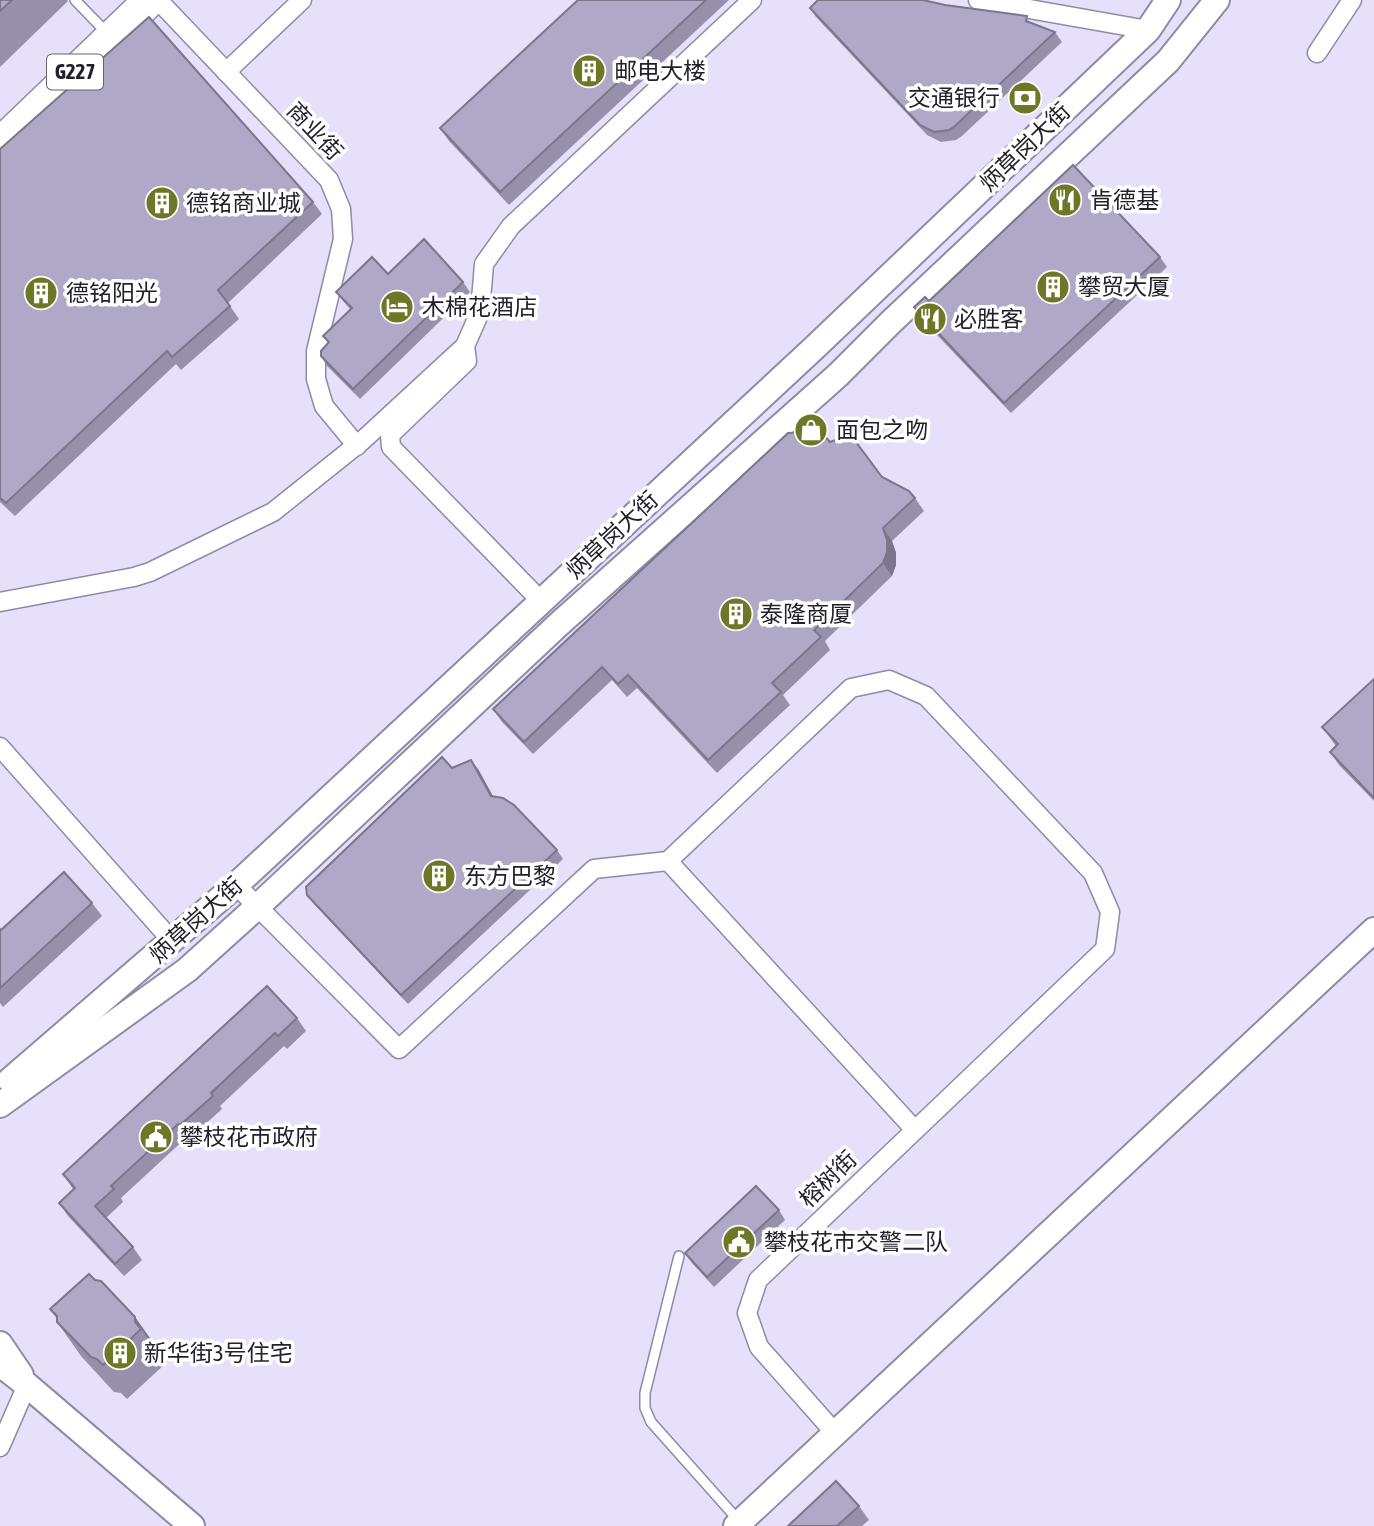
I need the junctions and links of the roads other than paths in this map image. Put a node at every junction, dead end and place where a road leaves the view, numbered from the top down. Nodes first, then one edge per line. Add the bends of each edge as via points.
1 (75, 0) edge
2 (120, 0) edge
3 (150, 0) edge
4 (158, 0) edge
5 (302, 0) edge
6 (752, 0) edge
7 (978, 0) edge
8 (1168, 0) edge
9 (1217, 0) edge
10 (1352, 0) edge
11 (104, 30) junction
12 (1148, 30) junction
13 (1317, 53) dead end
14 (226, 72) junction
15 (0, 117) edge
16 (0, 144) edge
17 (465, 345) junction
18 (357, 446) junction
19 (0, 601) edge
20 (541, 601) junction
21 (0, 747) edge
22 (668, 861) junction
23 (236, 885) junction
24 (257, 907) junction
25 (1374, 930) edge
26 (173, 942) junction
27 (71, 1041) junction
28 (0, 1073) edge
29 (0, 1089) edge
30 (0, 1105) edge
31 (915, 1130) junction
32 (679, 1256) dead end
33 (0, 1344) edge
34 (0, 1364) edge
35 (27, 1384) junction
36 (835, 1433) junction
37 (0, 1447) edge
38 (738, 1524) edge
39 (192, 1526) edge

1 - 11 lane
2 - 11 highway, G227
3 - 11 highway, G227
4 - 14 street, 商业街
5 - 14 street
6 - 17 street via 512,226 484,264 481,312
7 - 12 street
8 - 12 street, 炳草岗大街
9 - 24 street, 炳草岗大街 via 1168,61 838,375 559,624
10 - 13 street
11 - 15 highway, G227
11 - 16 highway, G227
12 - 20 street, 炳草岗大街
14 - 18 street, 商业街 via 328,180 341,209 343,239 316,351 316,379 324,406
17 - 18 street
17 - 20 street via 467,361 390,435 391,447
18 - 19 street via 273,512 150,572
20 - 23 street, 炳草岗大街
21 - 26 street
22 - 24 street via 594,869 399,1049
22 - 31 street
22 - 31 street, 榕树街 via 851,688 888,680 926,696 1093,873 1110,912 1105,949
23 - 24 street
23 - 26 street, 炳草岗大街
24 - 27 street, 炳草岗大街 via 187,970
25 - 36 street
26 - 27 street, 炳草岗大街
27 - 28 street
27 - 29 street
27 - 30 street
31 - 36 street, 榕树街 via 758,1280 747,1312 759,1347
32 - 38 lane via 645,1408 651,1422
33 - 35 street
34 - 35 street
35 - 37 street
35 - 39 street
36 - 38 street

